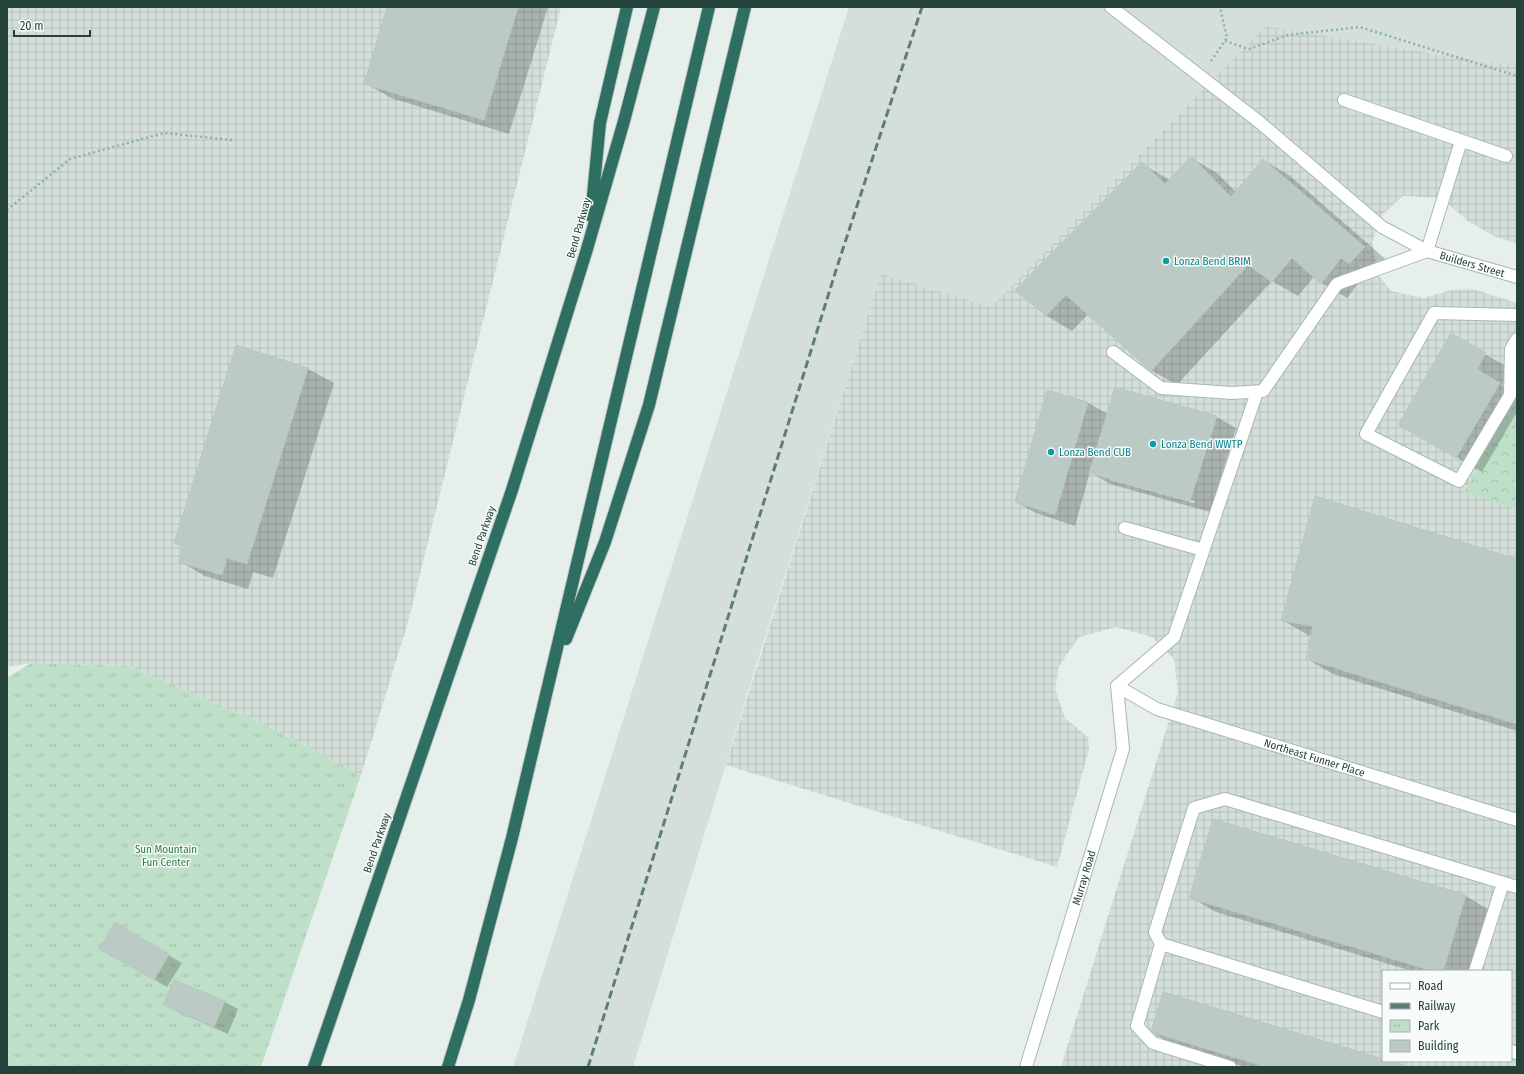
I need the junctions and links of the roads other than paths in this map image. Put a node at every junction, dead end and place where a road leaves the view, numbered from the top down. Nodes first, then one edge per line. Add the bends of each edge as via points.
1 (627, 7) edge
2 (654, 7) edge
3 (709, 7) edge
4 (745, 7) edge
5 (1111, 7) edge
6 (1344, 100) dead end
7 (1461, 141) junction
8 (1506, 156) dead end
9 (587, 249) junction
10 (1427, 251) junction
11 (1517, 277) edge
12 (1517, 315) edge
13 (1517, 339) edge
14 (1113, 352) dead end
15 (1257, 392) junction
16 (1125, 528) dead end
17 (1203, 550) junction
18 (551, 678) junction
19 (1117, 686) junction
20 (1517, 820) edge
21 (1503, 883) junction
22 (1517, 887) edge
23 (1161, 944) junction
24 (1475, 970) edge
25 (1382, 1012) edge
26 (314, 1067) edge
27 (448, 1067) edge
28 (1026, 1067) edge
29 (1230, 1067) edge

1 - 9 highway via 600,123
2 - 9 highway, Bend Parkway
3 - 18 highway
4 - 18 highway via 649,405 605,542
5 - 10 street, Builders Street via 1258,121 1382,227
6 - 7 street
7 - 8 street
7 - 10 street
9 - 26 highway, Bend Parkway via 512,490
10 - 11 street, Builders Street
10 - 15 street via 1337,284 1263,391
12 - 13 street via 1434,312 1366,434 1459,481 1510,395 1511,349
14 - 15 street via 1161,388 1232,393
15 - 17 street
16 - 17 street
17 - 19 street via 1174,637
18 - 27 highway via 512,838
19 - 20 street, Northeast Funner Place via 1157,709
19 - 28 street, Murray Road via 1123,749
21 - 22 street
21 - 23 street via 1225,799 1194,808 1155,932
21 - 24 street
23 - 25 street
23 - 29 street via 1137,1026 1153,1043

